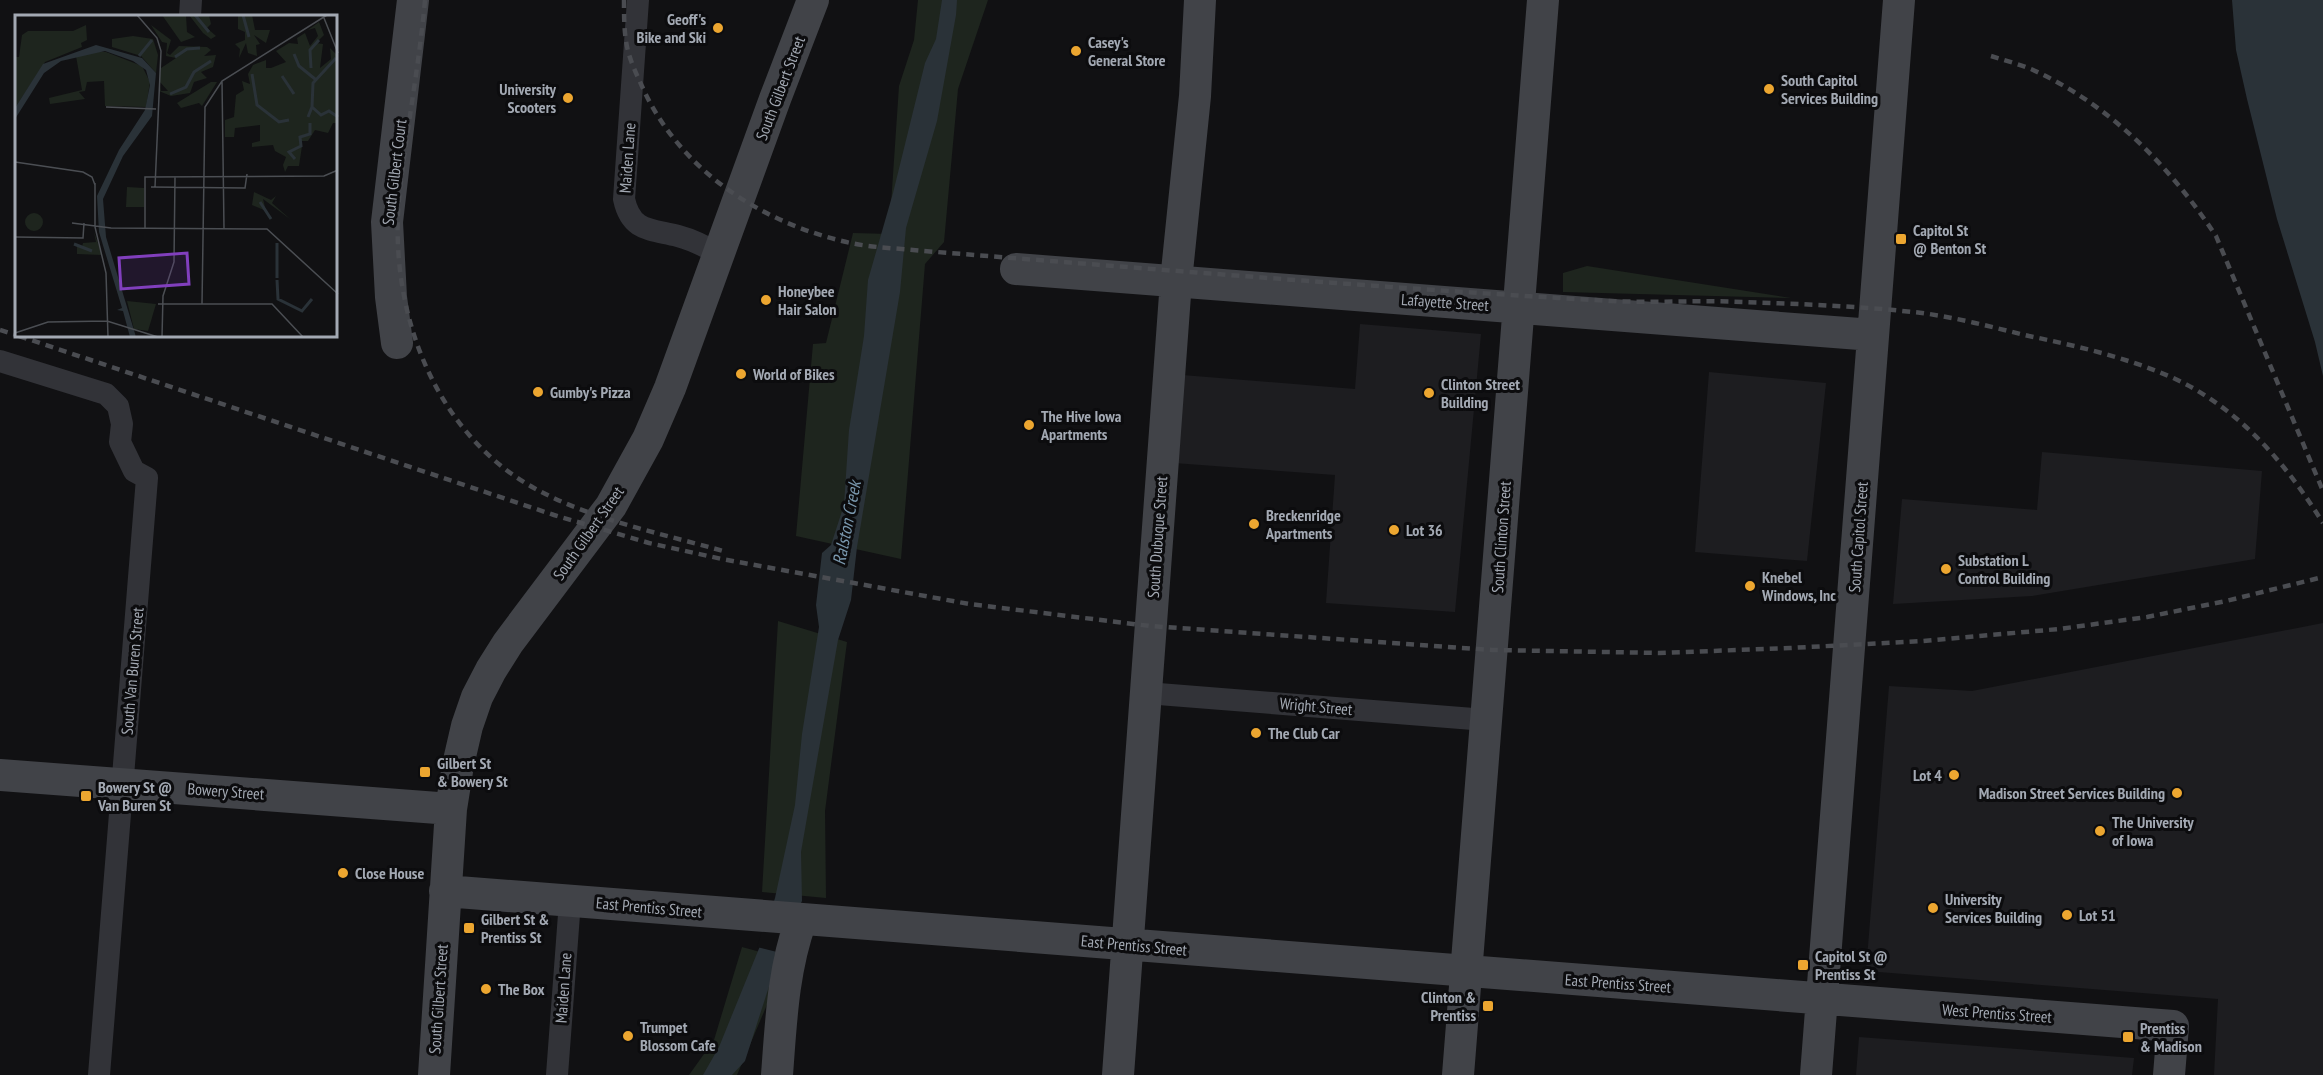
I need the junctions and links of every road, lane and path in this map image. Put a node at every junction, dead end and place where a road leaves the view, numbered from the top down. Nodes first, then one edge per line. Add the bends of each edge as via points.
1 (191, 0) edge
2 (413, 0) edge
3 (638, 0) edge
4 (813, 0) edge
5 (1200, 0) edge
6 (1543, 0) edge
7 (1899, 0) edge
8 (190, 15) edge
9 (718, 254) junction
10 (1016, 269) dead end
11 (1176, 281) junction
12 (1519, 308) junction
13 (1873, 335) junction
14 (397, 343) dead end
15 (0, 360) edge
16 (1146, 693) junction
17 (1486, 720) junction
18 (0, 774) edge
19 (123, 783) junction
20 (451, 809) junction
21 (445, 891) junction
22 (570, 902) junction
23 (801, 920) junction
24 (1129, 945) junction
25 (1466, 972) junction
26 (1822, 999) junction
27 (99, 1075) edge
28 (434, 1075) edge
29 (557, 1075) edge
30 (777, 1075) edge
31 (1118, 1075) edge
32 (1458, 1075) edge
33 (1816, 1075) edge
34 (2169, 1075) edge

1 - 8 street
2 - 14 street, South Gilbert Court via 387,222
3 - 9 street, Maiden Lane via 624,199 627,212 645,229 703,244
4 - 9 street, South Gilbert Street
5 - 11 street, South Dubuque Street via 1195,96
6 - 12 street, South Clinton Street
7 - 13 street, South Capitol Street
9 - 20 street, South Gilbert Street via 648,439 611,506 508,643 477,697 467,726
10 - 11 street, Lafayette Street
11 - 12 street, Lafayette Street
11 - 16 street, South Dubuque Street
12 - 13 street, Lafayette Street
12 - 17 street, South Clinton Street
13 - 26 street, South Capitol Street
15 - 19 street, South Van Buren Street via 106,394 118,406 120,442 134,471 147,478
16 - 17 street, Wright Street
16 - 24 street, South Dubuque Street
17 - 25 street, South Clinton Street
18 - 19 street, Bowery Street
19 - 20 street, Bowery Street
19 - 27 street, South Van Buren Street
20 - 21 street, South Gilbert Street
21 - 22 street, East Prentiss Street
21 - 28 street, South Gilbert Street
22 - 23 street, East Prentiss Street
22 - 29 street, Maiden Lane
23 - 24 street, East Prentiss Street
23 - 30 street via 785,977
24 - 25 street, East Prentiss Street
24 - 31 street, South Dubuque Street
25 - 26 street, East Prentiss Street
25 - 32 street, South Clinton Street
26 - 33 street, South Capitol Street
26 - 34 street, West Prentiss Street via 2173,1026

